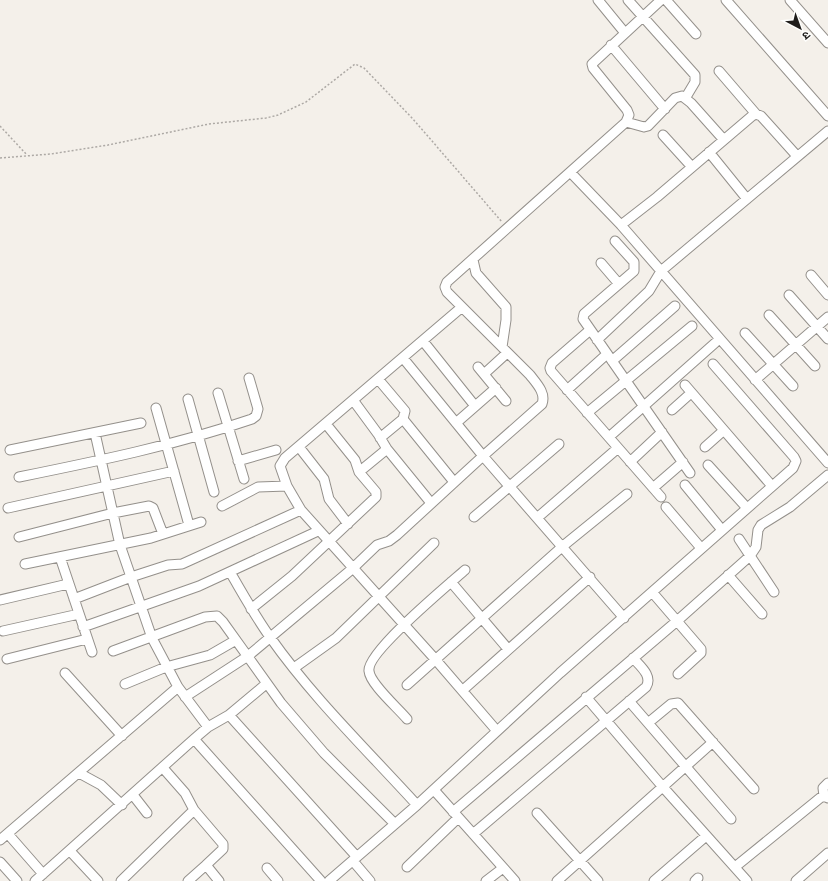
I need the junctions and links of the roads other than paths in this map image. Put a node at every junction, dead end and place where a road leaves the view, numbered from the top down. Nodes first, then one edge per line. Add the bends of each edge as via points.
1 (598, 0) edge
2 (628, 0) edge
3 (661, 0) edge
4 (666, 0) edge
5 (726, 0) edge
6 (790, 0) edge
7 (643, 17) junction
8 (625, 33) junction
9 (696, 34) dead end
10 (828, 43) edge
11 (612, 46) junction
12 (719, 71) dead end
13 (686, 97) junction
14 (665, 109) junction
15 (756, 114) junction
16 (828, 116) edge
17 (626, 122) junction
18 (828, 131) edge
19 (663, 135) dead end
20 (724, 140) junction
21 (709, 152) junction
22 (797, 156) junction
23 (692, 166) junction
24 (571, 173) junction
25 (747, 199) junction
26 (622, 225) junction
27 (615, 241) dead end
28 (473, 260) junction
29 (601, 263) dead end
30 (661, 271) junction
31 (811, 275) dead end
32 (619, 284) junction
33 (789, 295) dead end
34 (828, 295) edge
35 (675, 306) dead end
36 (462, 307) junction
37 (769, 315) dead end
38 (828, 317) edge
39 (692, 326) dead end
40 (817, 326) junction
41 (590, 330) junction
42 (745, 333) dead end
43 (828, 339) edge
44 (597, 340) junction
45 (423, 341) junction
46 (715, 342) dead end
47 (796, 345) junction
48 (505, 350) junction
49 (609, 357) junction
50 (403, 358) junction
51 (713, 364) dead end
52 (773, 364) junction
53 (815, 366) dead end
54 (249, 378) dead end
55 (378, 379) junction
56 (626, 380) junction
57 (755, 380) junction
58 (685, 385) dead end
59 (793, 386) dead end
60 (496, 388) junction
61 (567, 390) junction
62 (218, 393) dead end
63 (691, 393) junction
64 (188, 399) dead end
65 (353, 400) junction
66 (506, 401) dead end
67 (643, 405) junction
68 (475, 406) junction
69 (156, 408) dead end
70 (672, 410) dead end
71 (587, 413) junction
72 (403, 419) junction
73 (141, 423) dead end
74 (456, 423) junction
75 (326, 424) junction
76 (227, 427) junction
77 (723, 430) junction
78 (662, 432) junction
79 (95, 433) junction
80 (198, 437) junction
81 (609, 437) junction
82 (380, 438) junction
83 (559, 444) dead end
84 (167, 445) junction
85 (298, 447) junction
86 (705, 447) dead end
87 (618, 448) junction
88 (387, 449) junction
89 (10, 450) dead end
90 (276, 450) dead end
91 (483, 456) junction
92 (102, 460) junction
93 (238, 461) junction
94 (630, 462) junction
95 (683, 462) junction
96 (828, 463) edge
97 (708, 465) dead end
98 (174, 471) junction
99 (359, 472) junction
100 (690, 472) dead end
101 (828, 475) edge
102 (19, 477) dead end
103 (244, 479) dead end
104 (454, 482) junction
105 (685, 485) dead end
106 (287, 486) junction
107 (510, 486) junction
108 (772, 486) junction
109 (107, 487) junction
110 (653, 488) junction
111 (214, 492) dead end
112 (627, 494) dead end
113 (661, 497) dead end
114 (431, 503) junction
115 (222, 506) dead end
116 (666, 507) dead end
117 (8, 508) dead end
118 (747, 508) junction
119 (300, 510) junction
120 (113, 513) junction
121 (474, 517) dead end
122 (537, 518) junction
123 (201, 522) dead end
124 (348, 524) junction
125 (189, 526) junction
126 (722, 530) junction
127 (318, 531) junction
128 (163, 534) junction
129 (19, 537) dead end
130 (739, 539) dead end
131 (328, 542) junction
132 (434, 543) dead end
133 (120, 545) junction
134 (563, 546) junction
135 (701, 548) junction
136 (750, 556) junction
137 (60, 557) junction
138 (25, 564) dead end
139 (352, 569) junction
140 (464, 570) dead end
141 (230, 572) junction
142 (728, 575) junction
143 (131, 577) junction
144 (590, 577) junction
145 (451, 582) junction
146 (68, 584) junction
147 (652, 592) junction
148 (774, 592) dead end
149 (378, 596) junction
150 (74, 599) junction
151 (0, 600) edge
152 (142, 607) junction
153 (251, 609) junction
154 (79, 614) junction
155 (762, 614) dead end
156 (482, 617) junction
157 (624, 618) junction
158 (677, 621) junction
159 (404, 625) junction
160 (83, 627) junction
161 (3, 631) dead end
162 (152, 638) junction
163 (271, 638) junction
164 (87, 639) junction
165 (236, 640) junction
166 (508, 649) junction
167 (113, 651) dead end
168 (92, 652) dead end
169 (248, 656) junction
170 (633, 658) junction
171 (7, 659) dead end
172 (435, 660) junction
173 (166, 667) junction
174 (294, 668) junction
175 (65, 673) dead end
176 (678, 674) dead end
177 (125, 684) dead end
178 (266, 684) junction
179 (407, 685) dead end
180 (178, 687) junction
181 (463, 690) junction
182 (185, 697) junction
183 (586, 697) junction
184 (629, 701) junction
185 (230, 715) junction
186 (407, 719) dead end
187 (606, 721) junction
188 (648, 723) junction
189 (208, 728) junction
190 (497, 731) junction
191 (122, 736) junction
192 (194, 738) junction
193 (713, 742) junction
194 (686, 766) junction
195 (163, 768) junction
196 (79, 773) junction
197 (828, 783) edge
198 (662, 786) junction
199 (754, 789) dead end
200 (434, 790) junction
201 (132, 795) junction
202 (826, 797) edge
203 (122, 805) junction
204 (417, 805) junction
205 (194, 810) junction
206 (147, 813) dead end
207 (538, 813) dead end
208 (456, 815) junction
209 (731, 819) dead end
210 (395, 824) junction
211 (8, 834) junction
212 (473, 834) junction
213 (706, 836) junction
214 (0, 840) edge
215 (70, 851) junction
216 (828, 853) edge
217 (355, 859) junction
218 (579, 860) junction
219 (0, 862) edge
220 (206, 865) junction
221 (407, 867) dead end
222 (735, 867) junction
223 (267, 868) dead end
224 (503, 868) junction
225 (43, 874) junction
226 (17, 881) edge
227 (35, 881) edge
228 (98, 881) edge
229 (120, 881) edge
230 (188, 881) edge
231 (220, 881) edge
232 (278, 881) edge
233 (320, 881) edge
234 (329, 881) edge
235 (370, 881) edge
236 (486, 881) edge
237 (515, 881) edge
238 (557, 881) edge
239 (598, 881) edge
240 (654, 881) edge
241 (747, 881) edge
242 (796, 881) edge

1 - 8 street
2 - 7 street
3 - 7 street
4 - 9 street
5 - 16 street
6 - 10 street
7 - 8 street
7 - 13 street via 695,75 695,82
8 - 11 street
11 - 14 street
11 - 17 street via 594,61 592,68 627,110 629,115
12 - 15 street
13 - 14 street via 675,98
13 - 20 street
14 - 17 street via 648,126
15 - 20 street
15 - 22 street via 761,116
17 - 24 street
18 - 22 street
19 - 23 street
20 - 21 street
21 - 23 street
21 - 25 street
22 - 25 street
23 - 26 street
24 - 26 street
24 - 28 street
25 - 30 street
26 - 30 street
27 - 32 street via 635,265 634,271
28 - 36 street via 447,282 445,287
28 - 48 street via 476,273 506,307
29 - 32 street
30 - 44 street via 649,291
30 - 57 street
31 - 34 street
32 - 41 street via 584,314 583,319
33 - 40 street
35 - 49 street
36 - 45 street
36 - 48 street
37 - 47 street
38 - 40 street
39 - 56 street
40 - 43 street
40 - 47 street
41 - 44 street
41 - 61 street via 550,365 551,371
42 - 52 street
44 - 49 street
45 - 50 street
45 - 68 street
46 - 67 street
47 - 52 street
47 - 53 street
48 - 60 street via 481,371
48 - 91 street via 541,390 544,400 539,409
49 - 56 street
49 - 61 street
50 - 55 street
50 - 74 street
51 - 108 street via 796,461 793,468
52 - 57 street
52 - 59 street
54 - 76 street via 258,413 252,419
55 - 65 street
55 - 72 street via 406,411
56 - 67 street
56 - 71 street
57 - 96 street
58 - 63 street
60 - 66 street
60 - 68 street
61 - 71 street
62 - 76 street
63 - 70 street
63 - 77 street
64 - 80 street
65 - 75 street
65 - 82 street
67 - 78 street
67 - 81 street
68 - 74 street
69 - 84 street
71 - 81 street
72 - 82 street
72 - 104 street
73 - 79 street
74 - 91 street
75 - 85 street
75 - 99 street via 355,460
76 - 80 street
76 - 93 street
77 - 86 street
77 - 108 street
78 - 94 street
78 - 95 street
79 - 89 street
79 - 92 street
80 - 84 street
80 - 111 street
81 - 87 street
82 - 88 street
83 - 107 street
84 - 92 street
84 - 98 street
85 - 106 street via 280,466
85 - 124 street via 324,479 330,499
87 - 94 street
87 - 122 street
88 - 99 street
88 - 114 street
90 - 93 street
91 - 104 street
91 - 107 street
92 - 102 street
92 - 109 street
93 - 103 street
94 - 110 street
95 - 100 street
95 - 110 street
97 - 118 street
98 - 109 street
98 - 125 street
99 - 124 street via 376,495
101 - 136 street via 790,507 761,524 756,547
104 - 114 street
105 - 126 street
106 - 115 street via 258,487
106 - 119 street
107 - 121 street
107 - 122 street
108 - 118 street
109 - 117 street
109 - 120 street
110 - 113 street
112 - 134 street
114 - 139 street via 393,538 377,545
116 - 135 street
118 - 126 street
119 - 127 street
119 - 143 street via 182,564 168,565
120 - 128 street via 151,507
120 - 129 street
120 - 133 street
122 - 134 street
123 - 125 street
124 - 131 street
125 - 128 street
126 - 135 street
127 - 131 street
127 - 141 street
128 - 133 street
130 - 136 street
131 - 139 street
131 - 153 street via 292,576
132 - 149 street
133 - 137 street
133 - 143 street
134 - 144 street
134 - 156 street
135 - 147 street
136 - 142 street
136 - 148 street
137 - 138 street
137 - 146 street
139 - 149 street
139 - 163 street
140 - 145 street
141 - 152 street
141 - 153 street
142 - 155 street
142 - 158 street
143 - 150 street
143 - 152 street
144 - 157 street
144 - 166 street
145 - 156 street
145 - 159 street
146 - 150 street
146 - 151 street
147 - 157 street
147 - 158 street
149 - 159 street
149 - 174 street via 336,638
150 - 154 street
152 - 160 street
152 - 162 street
153 - 163 street
154 - 160 street
154 - 161 street
156 - 166 street
156 - 172 street
157 - 190 street
158 - 170 street
158 - 176 street via 702,651
159 - 172 street
159 - 186 street via 374,658 368,670 373,680
160 - 164 street
162 - 165 street via 214,615 223,622
162 - 167 street
162 - 173 street
163 - 169 street
163 - 174 street
164 - 168 street
164 - 171 street
165 - 169 street
165 - 173 street via 210,655
166 - 181 street
169 - 178 street
169 - 182 street
170 - 183 street
170 - 184 street via 649,679 646,687
172 - 179 street
172 - 181 street
173 - 177 street
173 - 180 street
174 - 204 street
175 - 191 street
178 - 185 street
178 - 210 street via 324,753
180 - 182 street
180 - 191 street
181 - 190 street
182 - 189 street
183 - 187 street
183 - 208 street
184 - 187 street
184 - 188 street
185 - 189 street
185 - 217 street
187 - 198 street
187 - 212 street
188 - 193 street via 676,702
188 - 194 street
189 - 192 street
190 - 200 street
191 - 196 street
192 - 195 street
192 - 233 street
193 - 194 street
193 - 199 street
194 - 198 street
194 - 209 street
195 - 201 street
195 - 205 street via 185,794
196 - 203 street via 101,785
196 - 211 street
197 - 202 street via 823,788
198 - 213 street
198 - 218 street
200 - 204 street
200 - 208 street
201 - 203 street
201 - 206 street
202 - 222 street
203 - 215 street
204 - 210 street
205 - 220 street via 224,844
205 - 229 street
207 - 218 street
208 - 212 street
208 - 221 street
210 - 217 street
211 - 214 street
211 - 225 street
212 - 224 street
213 - 222 street
213 - 240 street
215 - 225 street
215 - 228 street
216 - 242 street
217 - 234 street
217 - 235 street
218 - 238 street
218 - 239 street
219 - 226 street
220 - 230 street
220 - 231 street
222 - 241 street
223 - 232 street
224 - 236 street
224 - 237 street
225 - 227 street

